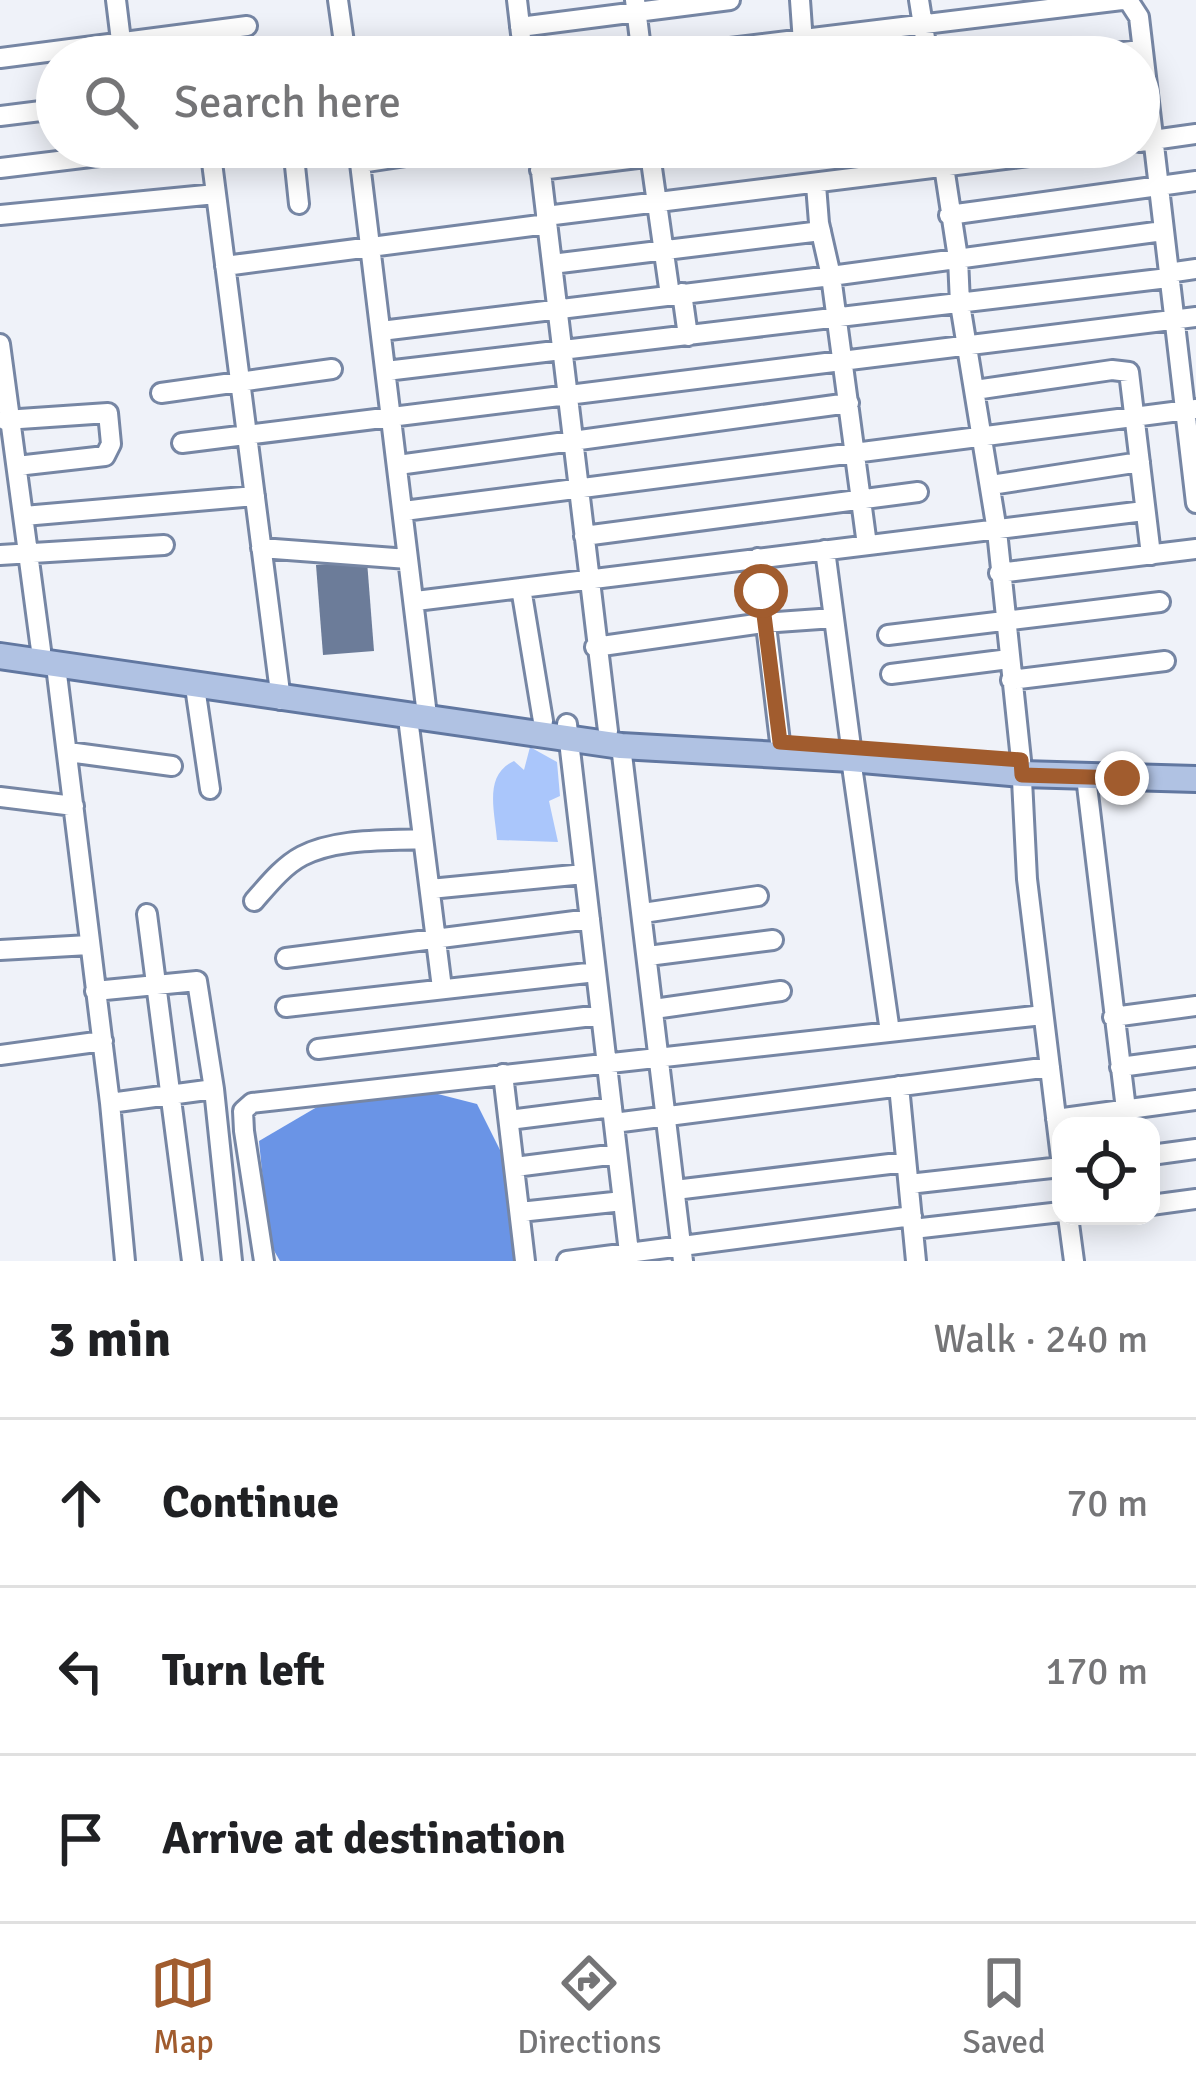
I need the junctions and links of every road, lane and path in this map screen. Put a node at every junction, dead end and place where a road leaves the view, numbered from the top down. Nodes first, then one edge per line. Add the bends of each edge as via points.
1 (116, 0) edge
2 (338, 0) edge
3 (517, 0) edge
4 (730, 0) edge
5 (800, 0) edge
6 (920, 0) edge
7 (1125, 0) edge
8 (635, 5) edge
9 (247, 26) dead end
10 (520, 26) junction
11 (924, 27) junction
12 (120, 36) edge
13 (195, 36) edge
14 (343, 36) edge
15 (522, 36) edge
16 (639, 36) edge
17 (802, 36) edge
18 (872, 36) edge
19 (925, 36) edge
20 (1140, 36) edge
21 (36, 56) edge
22 (0, 58) edge
23 (36, 112) edge
24 (0, 116) edge
25 (1196, 134) edge
26 (1160, 139) edge
27 (36, 164) edge
28 (0, 168) edge
29 (213, 168) edge
30 (295, 168) edge
31 (361, 168) edge
32 (552, 168) edge
33 (651, 168) edge
34 (958, 168) edge
35 (1152, 168) edge
36 (540, 170) joint
37 (944, 170) junction
38 (1196, 182) edge
39 (816, 185) junction
40 (1157, 186) junction
41 (216, 194) junction
42 (299, 204) dead end
43 (656, 204) junction
44 (0, 215) edge
45 (949, 215) junction
46 (547, 220) junction
47 (821, 231) junction
48 (1163, 231) junction
49 (370, 248) junction
50 (665, 250) junction
51 (958, 257) junction
52 (552, 264) junction
53 (225, 266) junction
54 (1196, 269) edge
55 (1168, 275) junction
56 (831, 276) junction
57 (676, 294) junction
58 (960, 304) junction
59 (557, 307) junction
60 (1196, 317) edge
61 (838, 318) junction
62 (1174, 320) junction
63 (381, 331) junction
64 (688, 336) junction
65 (966, 344) junction
66 (562, 350) junction
67 (1, 356) edge
68 (843, 358) junction
69 (332, 369) dead end
70 (386, 371) junction
71 (240, 381) junction
72 (975, 390) junction
73 (161, 393) dead end
74 (567, 394) junction
75 (849, 403) junction
76 (1190, 410) edge
77 (392, 416) junction
78 (1133, 417) junction
79 (6, 420) edge
80 (247, 435) junction
81 (980, 436) junction
82 (573, 441) junction
83 (182, 443) dead end
84 (856, 453) junction
85 (1140, 462) junction
86 (398, 465) junction
87 (12, 480) edge
88 (992, 485) junction
89 (579, 489) junction
90 (918, 493) dead end
91 (254, 496) junction
92 (861, 500) junction
93 (1196, 503) edge
94 (404, 511) junction
95 (1144, 511) junction
96 (24, 517) junction
97 (997, 531) junction
98 (584, 536) junction
99 (867, 544) junction
100 (164, 545) dead end
101 (261, 548) junction
102 (1196, 549) edge
103 (825, 550) junction
104 (28, 552) junction
105 (0, 555) edge
106 (1151, 555) junction
107 (758, 558) junction
108 (408, 559) junction
109 (999, 573) junction
110 (590, 579) junction
111 (521, 588) junction
112 (416, 601) junction
113 (1160, 602) dead end
114 (834, 618) junction
115 (1006, 622) junction
116 (764, 623) junction
117 (888, 635) dead end
118 (0, 643) edge
119 (595, 647) junction
120 (0, 656) edge
121 (48, 658) junction
122 (1009, 658) junction
123 (1165, 661) dead end
124 (891, 674) dead end
125 (1011, 680) junction
126 (196, 687) junction
127 (280, 693) junction
128 (417, 713) junction
129 (560, 728) junction
130 (614, 739) junction
131 (780, 742) junction
132 (68, 752) junction
133 (851, 753) junction
134 (1196, 765) edge
135 (172, 766) dead end
136 (1022, 767) junction
137 (1086, 777) junction
138 (1196, 779) edge
139 (210, 789) dead end
140 (0, 797) edge
141 (74, 806) junction
142 (424, 839) junction
143 (584, 874) junction
144 (430, 889) junction
145 (758, 896) dead end
146 (254, 902) dead end
147 (147, 914) dead end
148 (643, 914) junction
149 (590, 919) junction
150 (435, 937) junction
151 (773, 940) dead end
152 (88, 946) junction
153 (0, 950) edge
154 (648, 956) junction
155 (286, 958) dead end
156 (596, 972) junction
157 (157, 985) junction
158 (442, 988) junction
159 (95, 991) junction
160 (781, 991) dead end
161 (286, 1006) dead end
162 (1196, 1006) edge
163 (654, 1009) junction
164 (601, 1015) junction
165 (1043, 1016) junction
166 (1114, 1017) junction
167 (890, 1032) junction
168 (103, 1041) junction
169 (317, 1048) dead end
170 (0, 1055) edge
171 (660, 1057) junction
172 (1196, 1057) edge
173 (607, 1062) junction
174 (1050, 1067) junction
175 (1120, 1067) junction
176 (503, 1074) junction
177 (899, 1086) junction
178 (214, 1089) junction
179 (170, 1094) junction
180 (1196, 1100) edge
181 (110, 1103) junction
182 (613, 1115) junction
183 (666, 1115) junction
184 (1056, 1117) edge
185 (1127, 1117) edge
186 (1131, 1117) edge
187 (509, 1120) junction
188 (1196, 1149) edge
189 (617, 1154) junction
190 (1160, 1154) edge
191 (906, 1162) junction
192 (1052, 1163) edge
193 (515, 1168) junction
194 (909, 1184) junction
195 (675, 1190) junction
196 (1196, 1199) edge
197 (623, 1201) junction
198 (1160, 1204) edge
199 (520, 1212) junction
200 (1052, 1215) edge
201 (912, 1223) junction
202 (1067, 1225) edge
203 (682, 1254) edge
204 (630, 1257) edge
205 (124, 1261) edge
206 (191, 1261) edge
207 (232, 1261) edge
208 (264, 1261) edge
209 (525, 1261) edge
210 (567, 1261) edge
211 (916, 1261) edge
212 (1074, 1261) edge

1 - 12 street
2 - 14 street
3 - 10 street
4 - 8 street
5 - 17 street
6 - 11 street
7 - 11 street
7 - 20 street via 1139,17
8 - 10 street
8 - 16 street
9 - 13 street
10 - 15 street
11 - 18 street
11 - 19 street
21 - 22 street
23 - 24 street
25 - 26 street
27 - 28 street
29 - 41 street
30 - 42 street
31 - 49 street
32 - 36 street
33 - 43 street
34 - 37 street
35 - 40 street
36 - 46 street
37 - 39 street
37 - 45 street
38 - 40 street
39 - 43 street
39 - 47 street
40 - 45 street
40 - 48 street
41 - 44 street
41 - 53 street
43 - 46 street
43 - 50 street
45 - 51 street
46 - 49 street
46 - 52 street
47 - 50 street
47 - 56 street
48 - 51 street
48 - 55 street
49 - 53 street
49 - 63 street
50 - 52 street
50 - 57 street
51 - 56 street
51 - 58 street
52 - 59 street
53 - 71 street
54 - 55 street
55 - 58 street
55 - 62 street
56 - 57 street
56 - 61 street
57 - 59 street
57 - 64 street
58 - 61 street
58 - 65 street
59 - 63 street
59 - 66 street
60 - 62 street
61 - 64 street
61 - 68 street
62 - 65 street
62 - 76 street
63 - 70 street
64 - 66 street
65 - 68 street
65 - 72 street
66 - 70 street
66 - 74 street
67 - 79 street
68 - 74 street
68 - 75 street
69 - 71 street
70 - 77 street
71 - 73 street
71 - 80 street
72 - 78 street via 1122,370 1130,377
72 - 81 street
74 - 77 street
74 - 82 street
75 - 82 street
75 - 84 street
76 - 78 street
76 - 93 street
77 - 80 street
77 - 86 street
78 - 81 street
78 - 85 street
79 - 87 street
79 - 87 street via 102,411 111,426 105,456
80 - 83 street
80 - 91 street
81 - 84 street
81 - 88 street
82 - 86 street
82 - 89 street
84 - 89 street
84 - 92 street
85 - 88 street
85 - 95 street
86 - 94 street
87 - 96 street
88 - 97 street
89 - 94 street
89 - 98 street
90 - 92 street
91 - 96 street
91 - 101 street
92 - 98 street
92 - 99 street
94 - 108 street
95 - 97 street
95 - 106 street
96 - 104 street
97 - 99 street
97 - 109 street
98 - 110 street
99 - 103 street
100 - 104 street
101 - 108 street
101 - 127 street
102 - 106 street
103 - 107 street
103 - 114 street
104 - 105 street
104 - 121 street
106 - 109 street
107 - 110 street
107 - 116 street
108 - 112 street
109 - 115 street
110 - 111 street
110 - 119 street
111 - 112 street
111 - 129 street
112 - 128 street
113 - 115 street
114 - 116 street
114 - 133 street
115 - 117 street
115 - 122 street
116 - 119 street
116 - 131 street
118 - 121 main road
119 - 130 street
120 - 121 main road
121 - 126 main road
121 - 127 main road
121 - 132 street
122 - 124 street
122 - 125 street
123 - 125 street
125 - 136 street
126 - 127 main road
126 - 139 street
127 - 128 main road
128 - 129 main road
128 - 142 street
129 - 130 main road
129 - 143 street
130 - 131 main road
130 - 133 main road
130 - 148 street
131 - 133 main road
132 - 135 street
132 - 141 street
133 - 136 main road
133 - 167 street
134 - 136 main road
136 - 137 main road
136 - 165 street
137 - 138 main road
137 - 166 street
140 - 141 street
141 - 152 street
142 - 144 street
142 - 146 street via 302,856
143 - 144 street
143 - 149 street
144 - 150 street
145 - 148 street
147 - 157 street
148 - 154 street
149 - 150 street
149 - 156 street
150 - 155 street
150 - 158 street
151 - 154 street
152 - 153 street
152 - 159 street
154 - 163 street
156 - 158 street
156 - 164 street
157 - 159 street
157 - 178 street via 197,981
157 - 179 street
158 - 161 street
159 - 168 street
160 - 163 street
162 - 166 street
163 - 171 street
164 - 169 street
164 - 173 street
165 - 167 street
165 - 174 street
166 - 175 street
167 - 171 street
168 - 170 street
168 - 181 street
171 - 173 street
171 - 183 street
172 - 175 street
173 - 176 street
173 - 182 street
174 - 177 street
174 - 184 street
175 - 185 street
176 - 187 street
176 - 208 street via 252,1103 243,1111 244,1131
177 - 183 street
177 - 191 street
178 - 179 street
178 - 207 street
179 - 181 street
179 - 206 street
180 - 186 street
181 - 205 street
182 - 183 street
182 - 187 street
182 - 189 street
183 - 195 street
187 - 193 street
188 - 190 street
189 - 193 street
189 - 197 street
191 - 194 street
191 - 195 street
192 - 194 street
193 - 199 street
194 - 201 street
195 - 203 street
196 - 198 street
197 - 199 street
197 - 204 street
199 - 209 street
200 - 201 street
201 - 203 street
201 - 211 street
202 - 212 street
203 - 204 street
204 - 210 street

